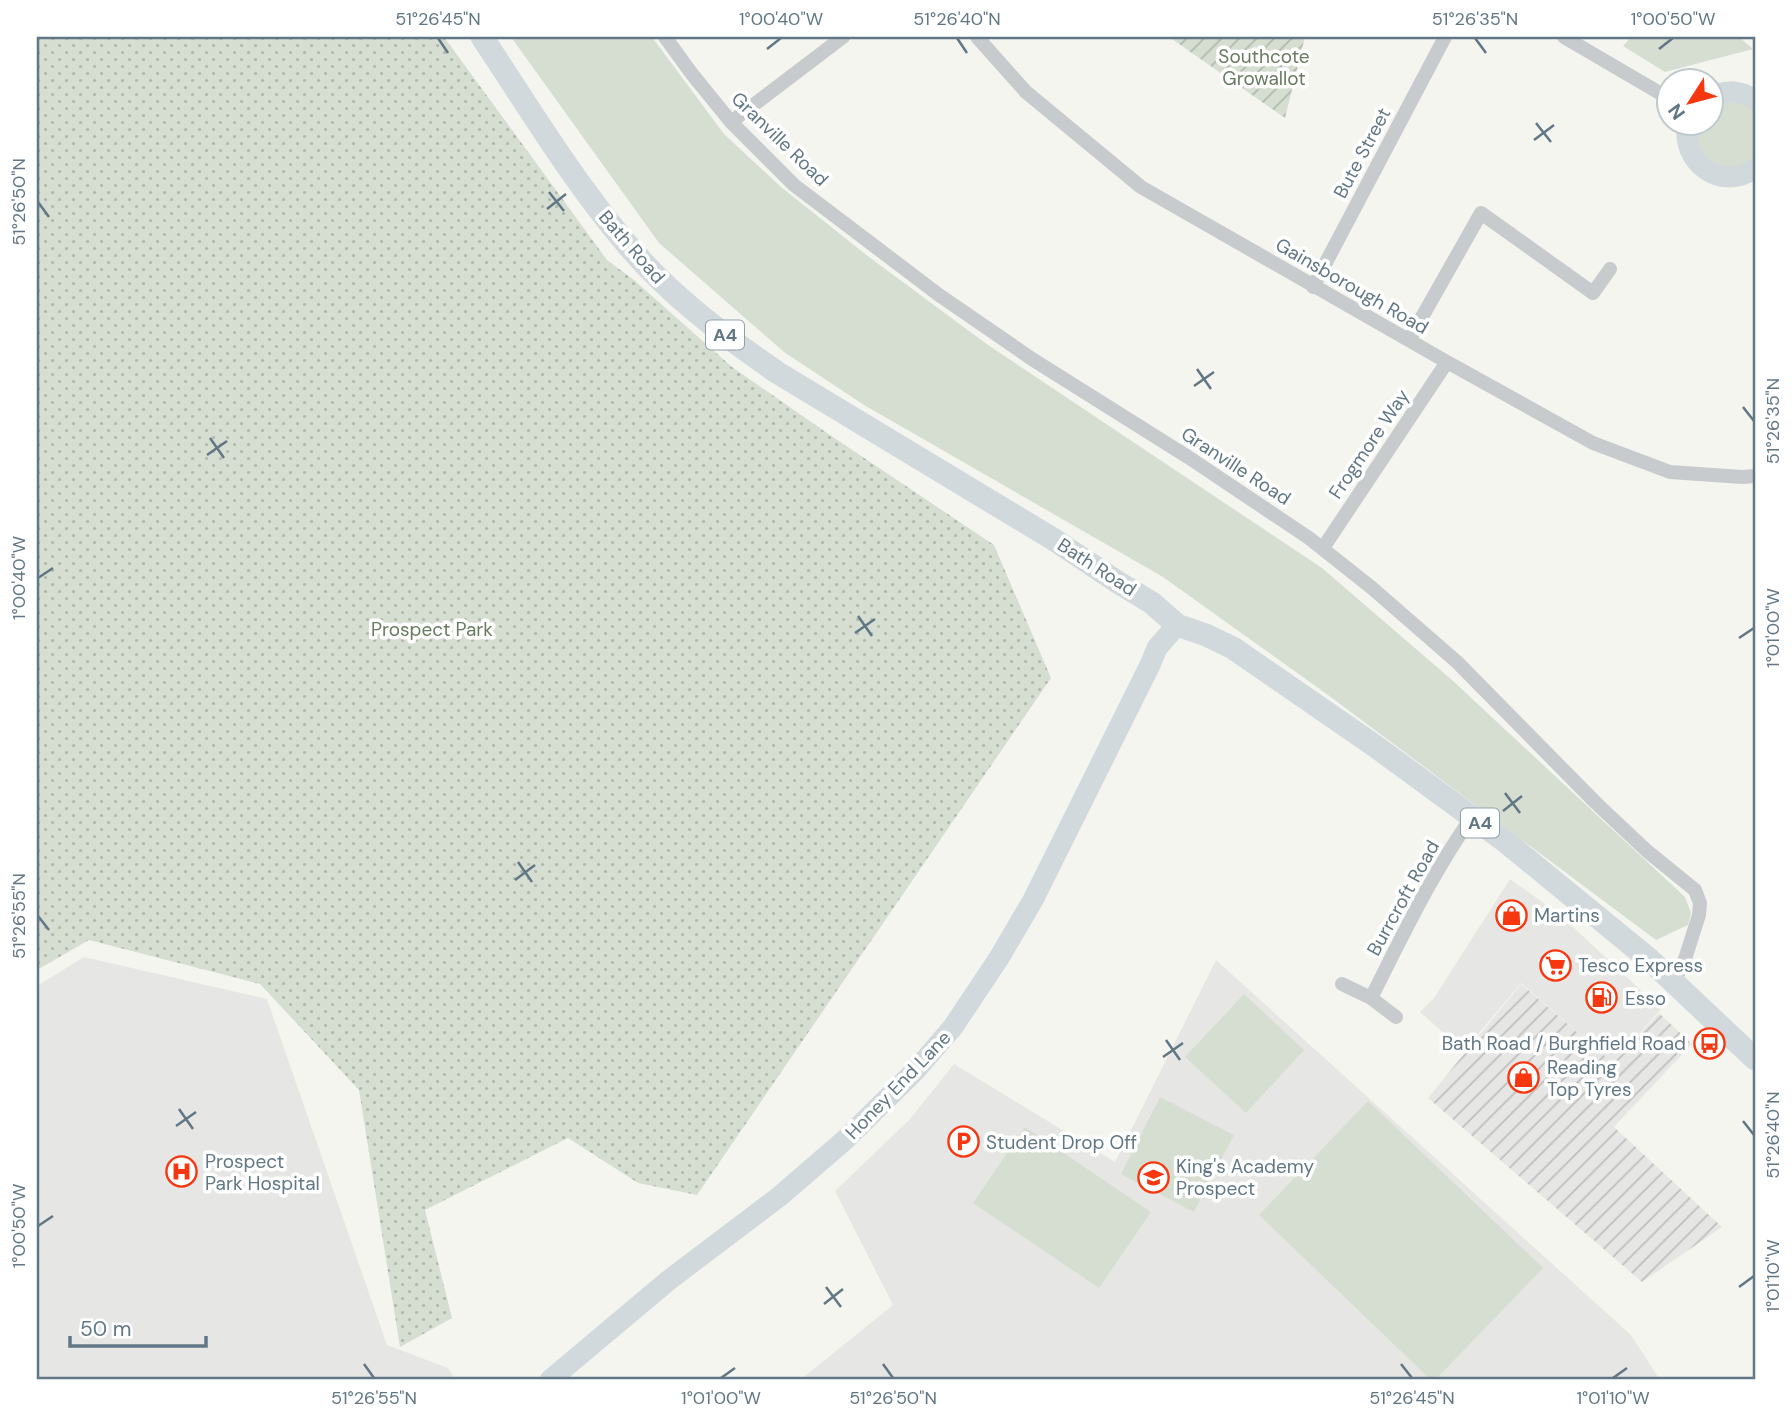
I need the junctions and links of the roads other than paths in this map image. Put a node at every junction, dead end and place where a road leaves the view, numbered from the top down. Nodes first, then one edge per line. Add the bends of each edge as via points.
1 (482, 37) edge
2 (665, 37) edge
3 (843, 37) edge
4 (977, 37) edge
5 (1445, 37) edge
6 (1564, 37) edge
7 (1656, 91) edge
8 (1726, 92) edge
9 (1755, 100) edge
10 (731, 122) junction
11 (1687, 136) edge
12 (1754, 173) edge
13 (1610, 269) dead end
14 (1313, 286) junction
15 (1409, 340) junction
16 (1447, 362) junction
17 (1755, 476) edge
18 (1323, 548) junction
19 (1177, 625) junction
20 (1472, 817) junction
21 (1674, 983) junction
22 (1342, 984) dead end
23 (1371, 999) junction
24 (1396, 1017) dead end
25 (1755, 1059) edge
26 (550, 1380) edge

1 - 19 main road, Bath Road / A4 via 566,164 625,243 671,291 778,373 1053,538 1152,603
2 - 10 street, Granville Road
3 - 10 street
4 - 14 street, Gainsborough Road via 1026,92 1142,187
5 - 14 street, Bute Street
6 - 7 street
8 - 9 street via 1745,93
10 - 18 street, Granville Road via 794,185 939,295
11 - 12 street via 1691,154 1707,171 1722,176
13 - 15 street via 1593,293 1481,214
14 - 15 street, Gainsborough Road
15 - 16 street, Gainsborough Road
16 - 17 street, Gainsborough Road via 1593,443 1670,472
16 - 18 street, Frogmore Way
18 - 21 street, Granville Road via 1457,662 1596,803 1695,890 1699,915
19 - 20 main road, Bath Road / A4 via 1233,648
19 - 26 street, Honey End Lane via 1157,648 1033,900 953,1027 846,1139
20 - 21 main road, Bath Road / A4
20 - 23 street, Burrcroft Road via 1416,909
21 - 25 main road, Bath Road / A4
22 - 23 street
23 - 24 street

